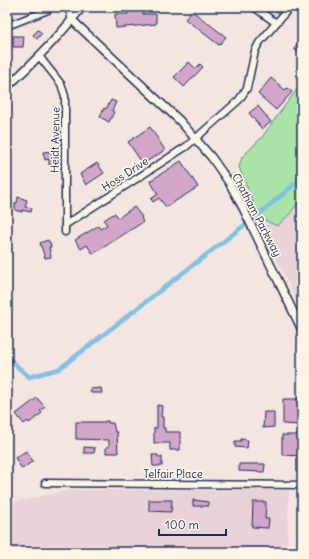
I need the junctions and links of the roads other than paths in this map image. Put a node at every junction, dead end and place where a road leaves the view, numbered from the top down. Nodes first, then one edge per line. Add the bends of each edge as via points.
1 (68, 7) edge
2 (82, 7) edge
3 (254, 7) edge
4 (290, 7) edge
5 (48, 10) dead end
6 (72, 20) junction
7 (276, 23) junction
8 (7, 26) edge
9 (39, 56) junction
10 (7, 87) edge
11 (196, 139) junction
12 (65, 225) junction
13 (65, 232) dead end
14 (302, 330) edge
15 (44, 483) dead end
16 (302, 485) edge

1 - 6 street
2 - 6 main road
3 - 7 street
4 - 7 street, Hoss Drive
5 - 8 street
6 - 9 main road
6 - 11 main road, Chatham Parkway
7 - 11 street, Hoss Drive via 257,47 243,96
9 - 10 main road
9 - 12 street, Heidt Avenue via 63,87 65,96
11 - 12 street, Hoss Drive
11 - 14 main road, Chatham Parkway via 230,184
12 - 13 street, Heidt Avenue
15 - 16 street, Telfair Place

